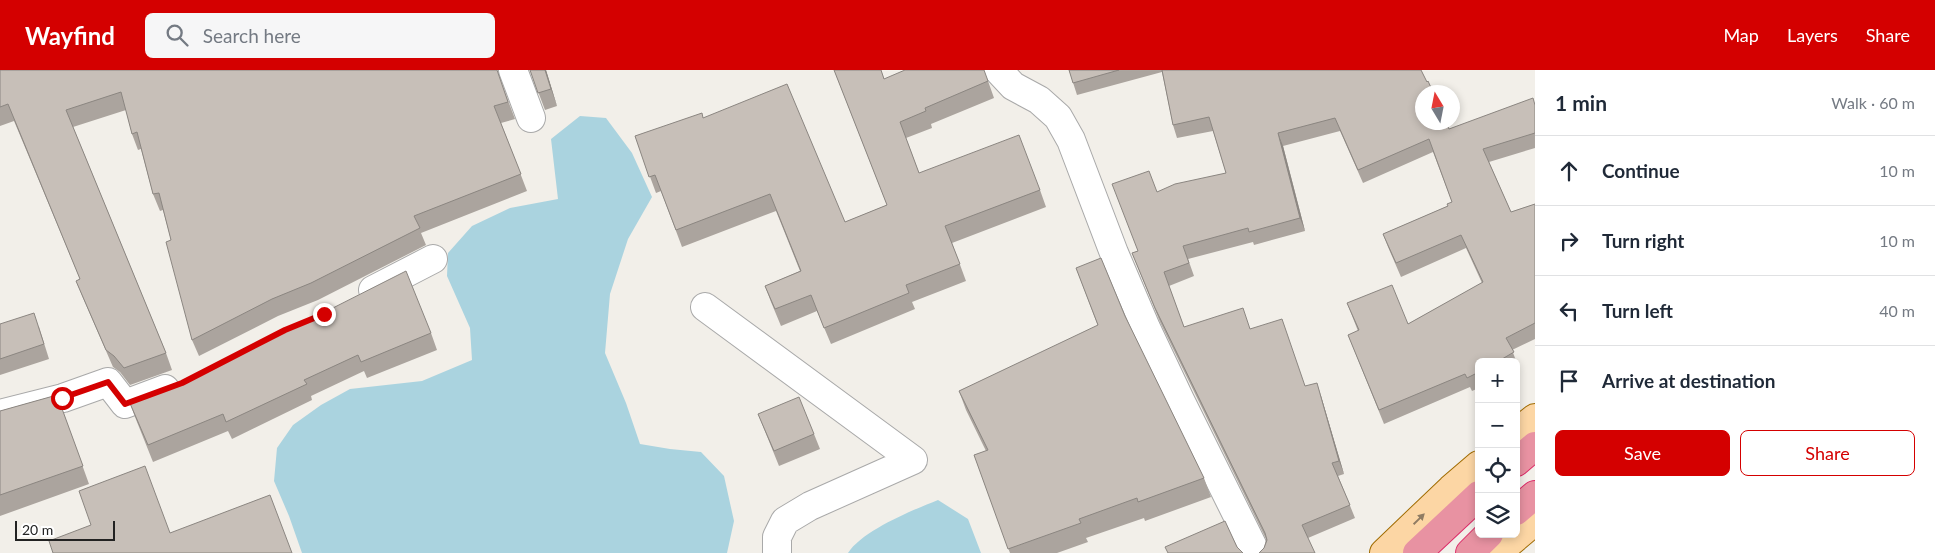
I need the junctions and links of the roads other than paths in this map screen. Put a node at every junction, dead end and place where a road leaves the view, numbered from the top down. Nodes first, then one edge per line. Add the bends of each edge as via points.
1 (513, 70) edge
2 (998, 70) edge
3 (530, 118) dead end
4 (433, 259) dead end
5 (350, 301) edge
6 (705, 307) dead end
7 (190, 378) edge
8 (0, 414) edge
9 (1535, 418) edge
10 (1520, 431) edge
11 (1535, 446) edge
12 (1520, 459) edge
13 (1475, 468) edge
14 (1535, 495) edge
15 (1475, 499) edge
16 (1520, 508) edge
17 (1535, 521) edge
18 (1485, 538) edge
19 (777, 553) edge
20 (1256, 553) edge
21 (1384, 553) edge
22 (1417, 553) edge
23 (1470, 553) edge
24 (1497, 553) edge

1 - 3 street
2 - 20 street via 1013,86 1039,100 1058,117 1071,140 1146,328
4 - 5 street
6 - 19 street via 913,460 810,506 785,521 777,537
7 - 8 street via 125,404 108,382
9 - 10 main road
11 - 12 highway
21 -> 13 main road
14 - 16 highway
15 - 22 highway
17 - 24 main road
18 - 23 highway

